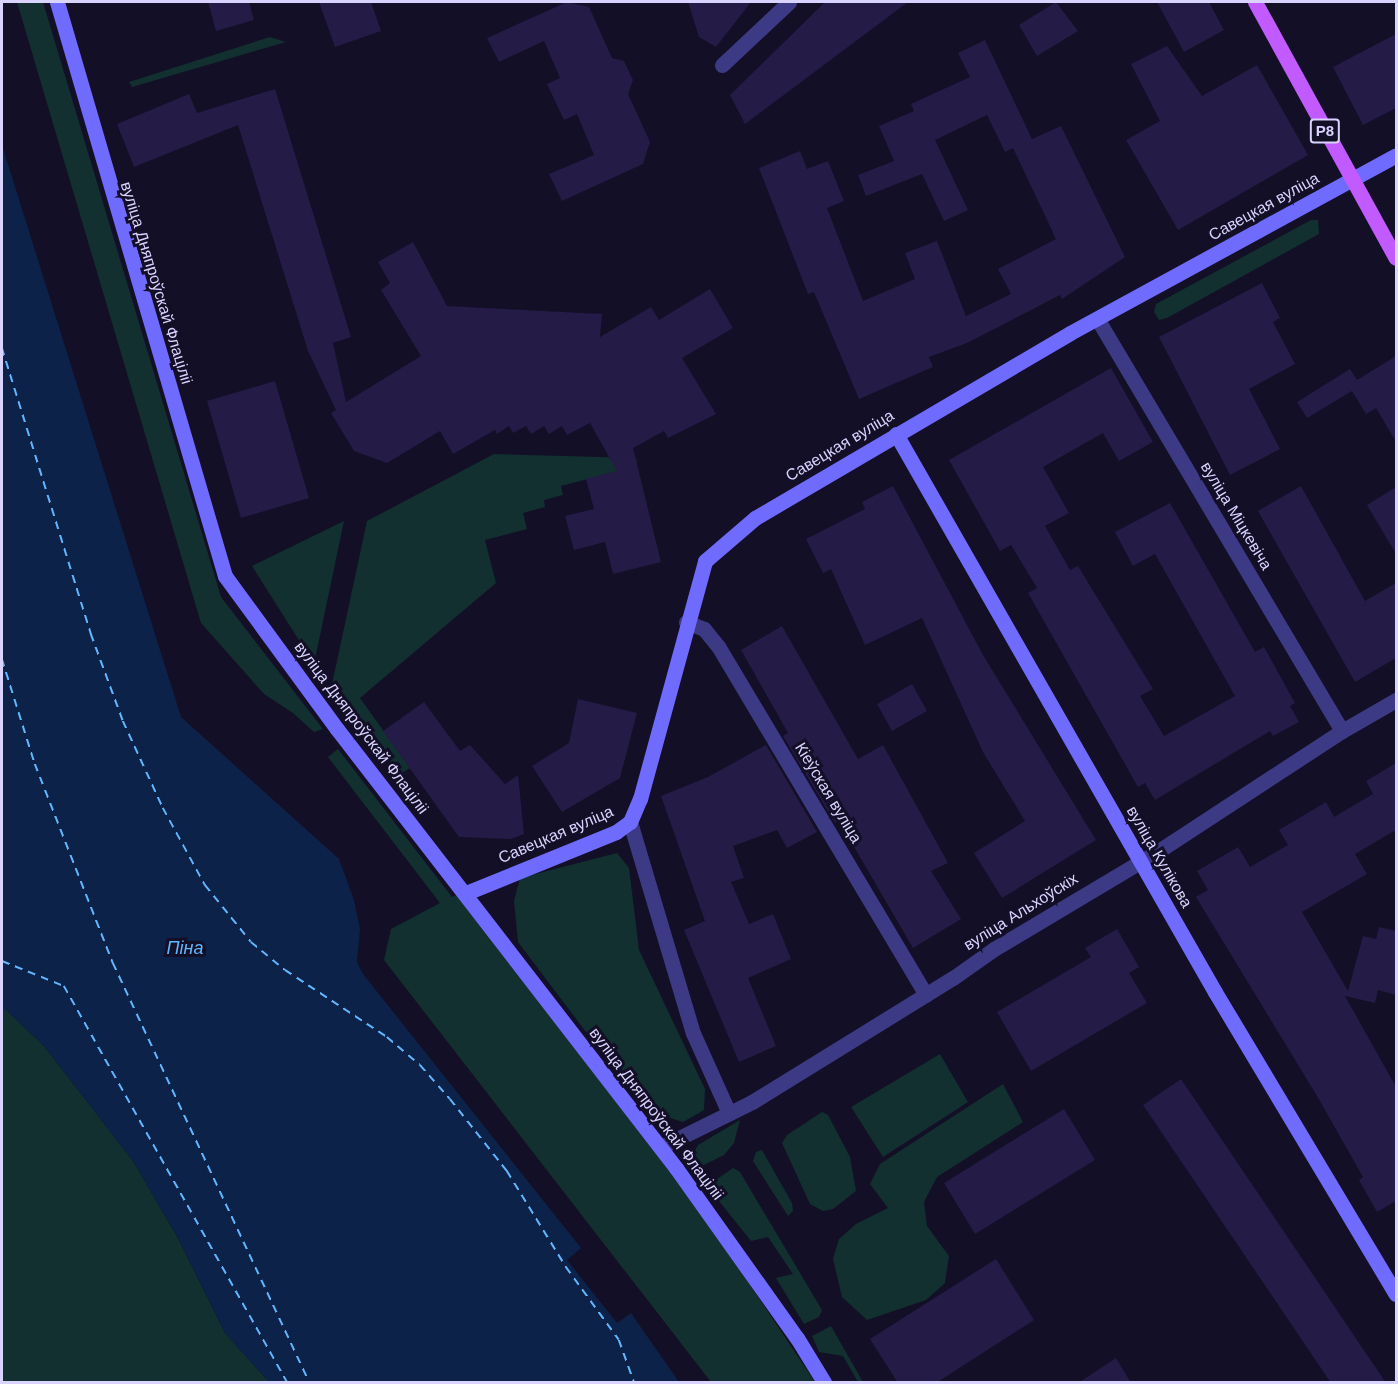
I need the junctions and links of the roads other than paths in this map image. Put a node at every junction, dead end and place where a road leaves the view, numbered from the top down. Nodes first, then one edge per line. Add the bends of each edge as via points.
1 (57, 2) edge
2 (789, 2) edge
3 (1255, 2) edge
4 (722, 65) dead end
5 (1396, 155) edge
6 (1351, 181) junction
7 (1396, 258) edge
8 (1098, 320) junction
9 (896, 435) junction
10 (686, 622) junction
11 (1396, 700) edge
12 (1342, 730) junction
13 (630, 822) junction
14 (1140, 860) junction
15 (466, 893) junction
16 (926, 995) junction
17 (729, 1113) junction
18 (661, 1147) junction
19 (1394, 1286) edge
20 (824, 1383) edge

1 - 15 street, вуліца Дняпроўскай Флаціліі via 225,576
2 - 4 street
3 - 6 main road, Р8
5 - 6 street, Савецкая вуліца
6 - 7 main road, Р8
6 - 8 street, Савецкая вуліца
8 - 9 street, Савецкая вуліца
8 - 12 street, вуліца Міцкевіча
9 - 10 street, Савецкая вуліца via 755,518 705,561
9 - 14 street, вуліца Кулікова
10 - 13 street, Савецкая вуліца via 640,799
10 - 16 street, Кіеўская вуліца via 704,629 718,646
11 - 12 street, вуліца Альхоўскіх
12 - 14 street, вуліца Альхоўскіх
13 - 15 street, Савецкая вуліца via 616,832
13 - 17 street via 693,1033
14 - 16 street, вуліца Альхоўскіх
14 - 19 street, вуліца Кулікова
15 - 18 street, вуліца Дняпроўскай Флаціліі
16 - 17 street, вуліца Альхоўскіх
17 - 18 street, вуліца Альхоўскіх
18 - 20 street, вуліца Дняпроўскай Флаціліі via 797,1338

